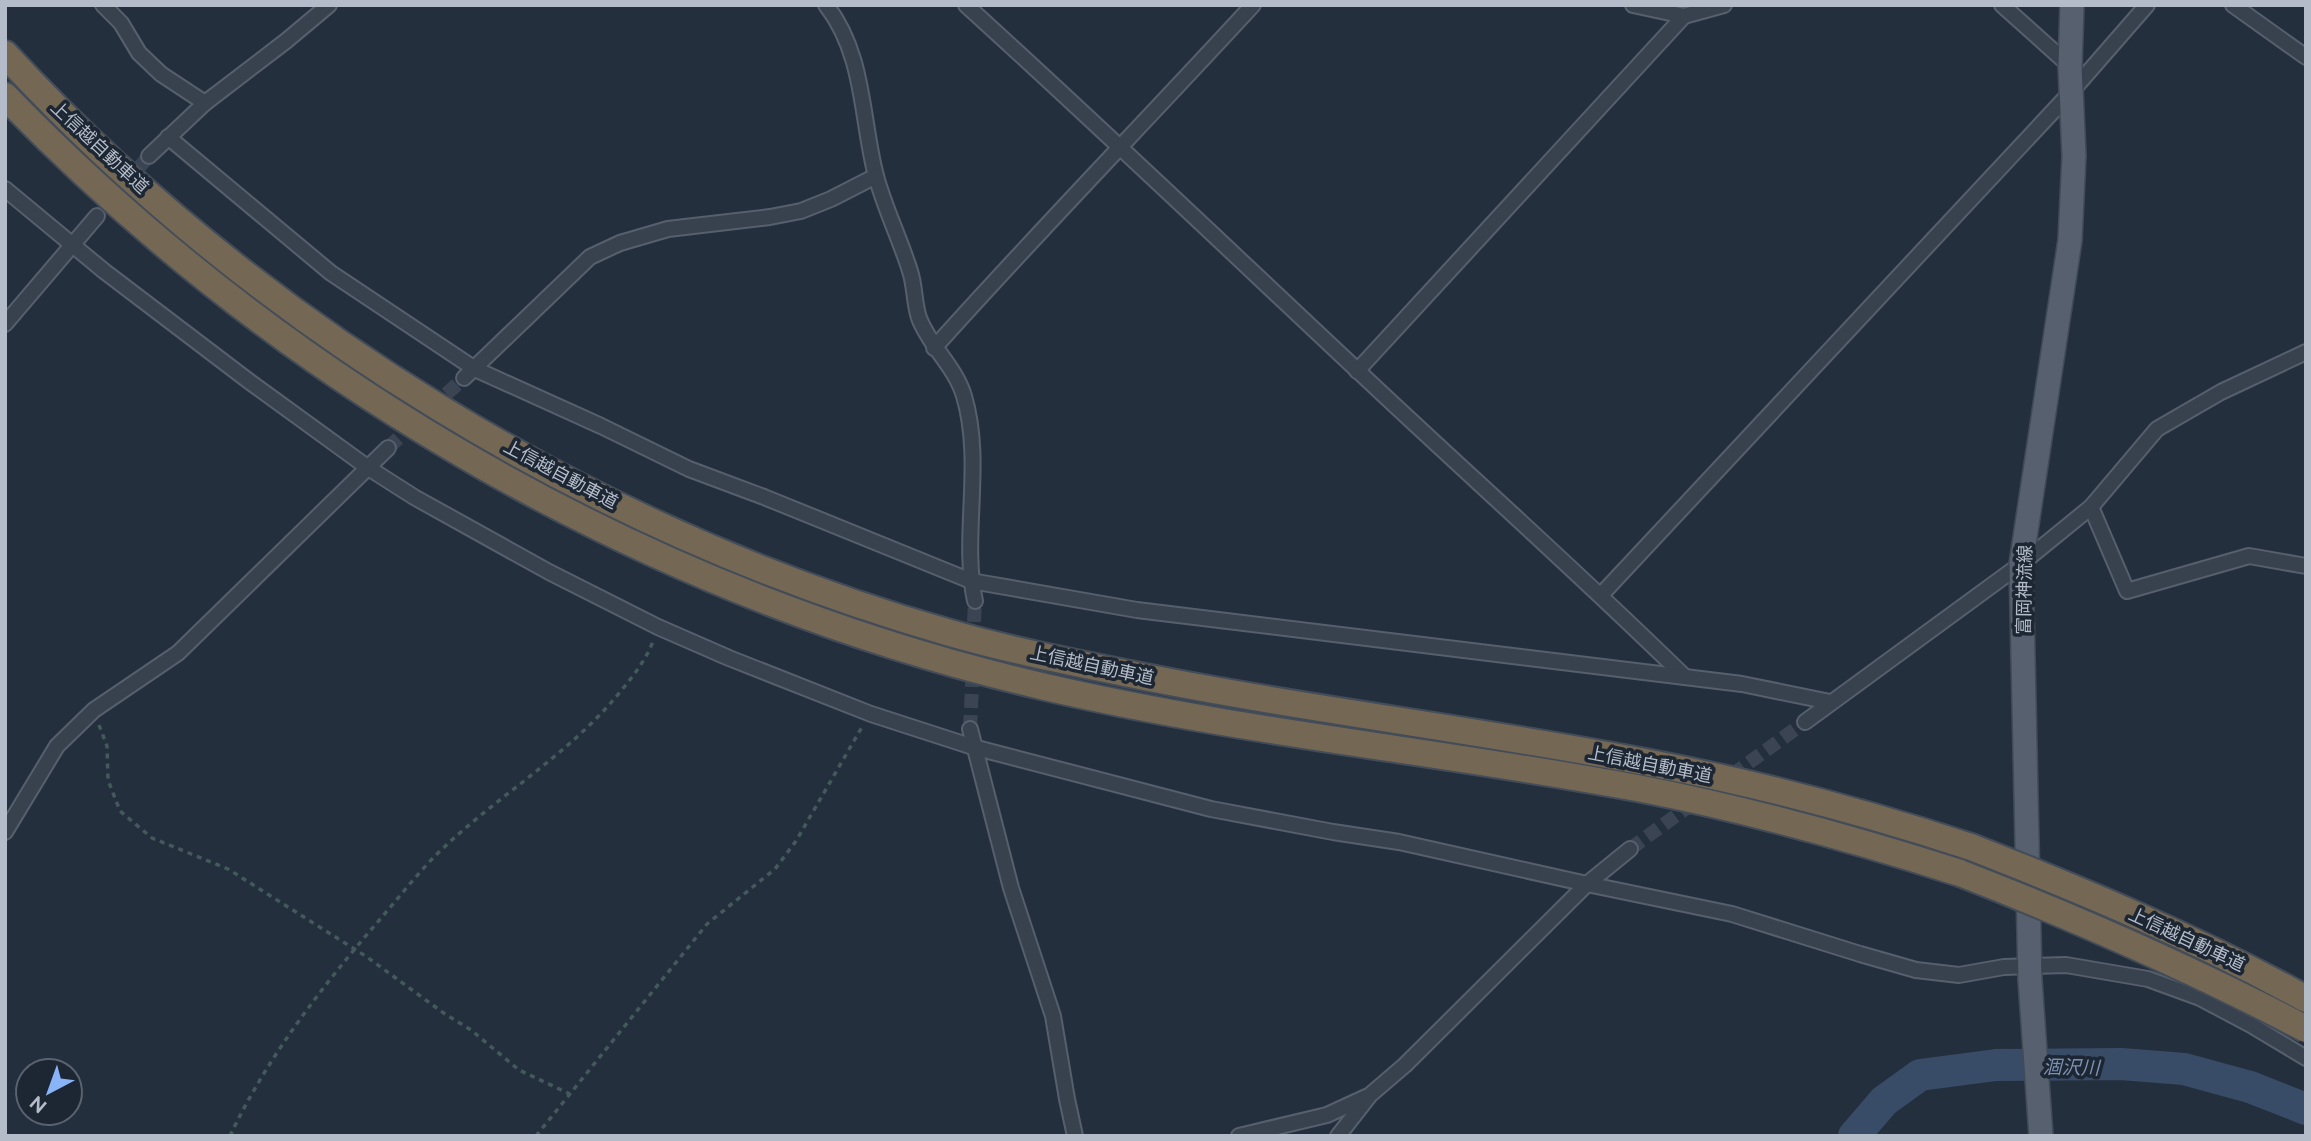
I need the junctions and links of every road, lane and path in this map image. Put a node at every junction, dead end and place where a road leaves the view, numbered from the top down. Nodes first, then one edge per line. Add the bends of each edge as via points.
1 (103, 5) edge
2 (329, 5) edge
3 (826, 5) edge
4 (966, 5) edge
5 (1253, 5) edge
6 (1633, 5) edge
7 (1724, 5) edge
8 (2002, 5) edge
9 (2072, 5) edge
10 (2147, 5) edge
11 (2233, 5) edge
12 (1684, 16) junction
13 (5, 54) edge
14 (2306, 57) edge
15 (2070, 66) junction
16 (2072, 91) junction
17 (5, 96) edge
18 (205, 103) junction
19 (168, 137) junction
20 (1122, 147) junction
21 (149, 156) tunnel mouth
22 (876, 176) junction
23 (5, 189) edge
24 (97, 216) tunnel mouth
25 (71, 244) junction
26 (5, 324) edge
27 (934, 348) junction
28 (2306, 352) edge
29 (1357, 371) junction
30 (469, 374) junction
31 (388, 448) tunnel mouth
32 (367, 467) junction
33 (2091, 507) junction
34 (2021, 564) junction
35 (2306, 566) edge
36 (971, 580) junction
37 (1601, 595) junction
38 (975, 601) tunnel mouth
39 (658, 627) junction
40 (1685, 677) junction
41 (1830, 702) junction
42 (94, 710) junction
43 (872, 714) junction
44 (1805, 722) tunnel mouth
45 (970, 729) tunnel mouth
46 (973, 747) junction
47 (5, 832) edge
48 (1630, 849) tunnel mouth
49 (1587, 884) junction
50 (354, 950) junction
51 (2030, 974) junction
52 (2306, 999) edge
53 (2306, 1029) edge
54 (2306, 1058) edge
55 (570, 1094) junction
56 (1370, 1095) junction
57 (2041, 1134) edge
58 (230, 1136) edge
59 (536, 1136) edge
60 (1075, 1136) edge
61 (1239, 1136) edge
62 (1338, 1136) edge

1 - 18 street via 121,23 139,53
2 - 18 street
3 - 22 street via 858,75
4 - 20 street
5 - 20 street
6 - 12 street
7 - 12 street
8 - 15 street
9 - 15 main road, 富岡神流線
10 - 16 street
11 - 14 street
12 - 29 street
13 - 52 highway, 上信越自動車道, bridge via 145,191 264,288 334,338 544,467 770,571 952,634 1025,651 1200,687 1643,761 1808,797 1971,847 2088,894
15 - 16 main road, 富岡神流線
16 - 34 main road, 富岡神流線 via 2070,240
16 - 37 street
17 - 53 highway, 上信越自動車道, bridge via 69,160 185,262 388,410 606,531 780,606 863,636 1040,686 1226,722 1639,788 1804,826 1960,873 2038,904 2182,966
18 - 19 street
19 - 21 street
19 - 30 street via 331,273
20 - 27 street
20 - 29 street
22 - 27 street via 911,273 919,317
22 - 30 street via 801,211 668,229 590,257
23 - 25 street
24 - 25 street
25 - 26 street
25 - 32 street
27 - 36 street via 951,368 964,396 974,463
28 - 33 street via 2157,429
29 - 37 street
30 - 36 street via 601,426 689,469
31 - 32 street
32 - 39 street via 414,498
32 - 42 street via 178,653
33 - 34 street
33 - 35 street via 2127,591 2249,556
34 - 41 street
34 - 51 main road, 富岡神流線
36 - 38 street
36 - 40 street via 1137,610
37 - 40 street
39 - 43 street
39 - 50 path via 648,657 602,715 436,854
40 - 41 street
41 - 44 street
42 - 47 street via 57,746
42 - 50 path via 107,746 108,780 120,811 152,838 228,869
43 - 46 street
43 - 55 path via 775,869 707,924
45 - 46 street
46 - 49 street via 1211,809 1399,842
46 - 60 street via 1011,888 1054,1016
48 - 49 street
49 - 51 street via 1732,914 1916,970 1959,975 2004,967
49 - 56 street
50 - 55 path via 471,1030 519,1070
50 - 58 path via 277,1053
51 - 54 street via 2066,965 2148,979 2200,998
51 - 57 main road, 富岡神流線
55 - 59 path
56 - 61 street via 1327,1115
56 - 62 street

